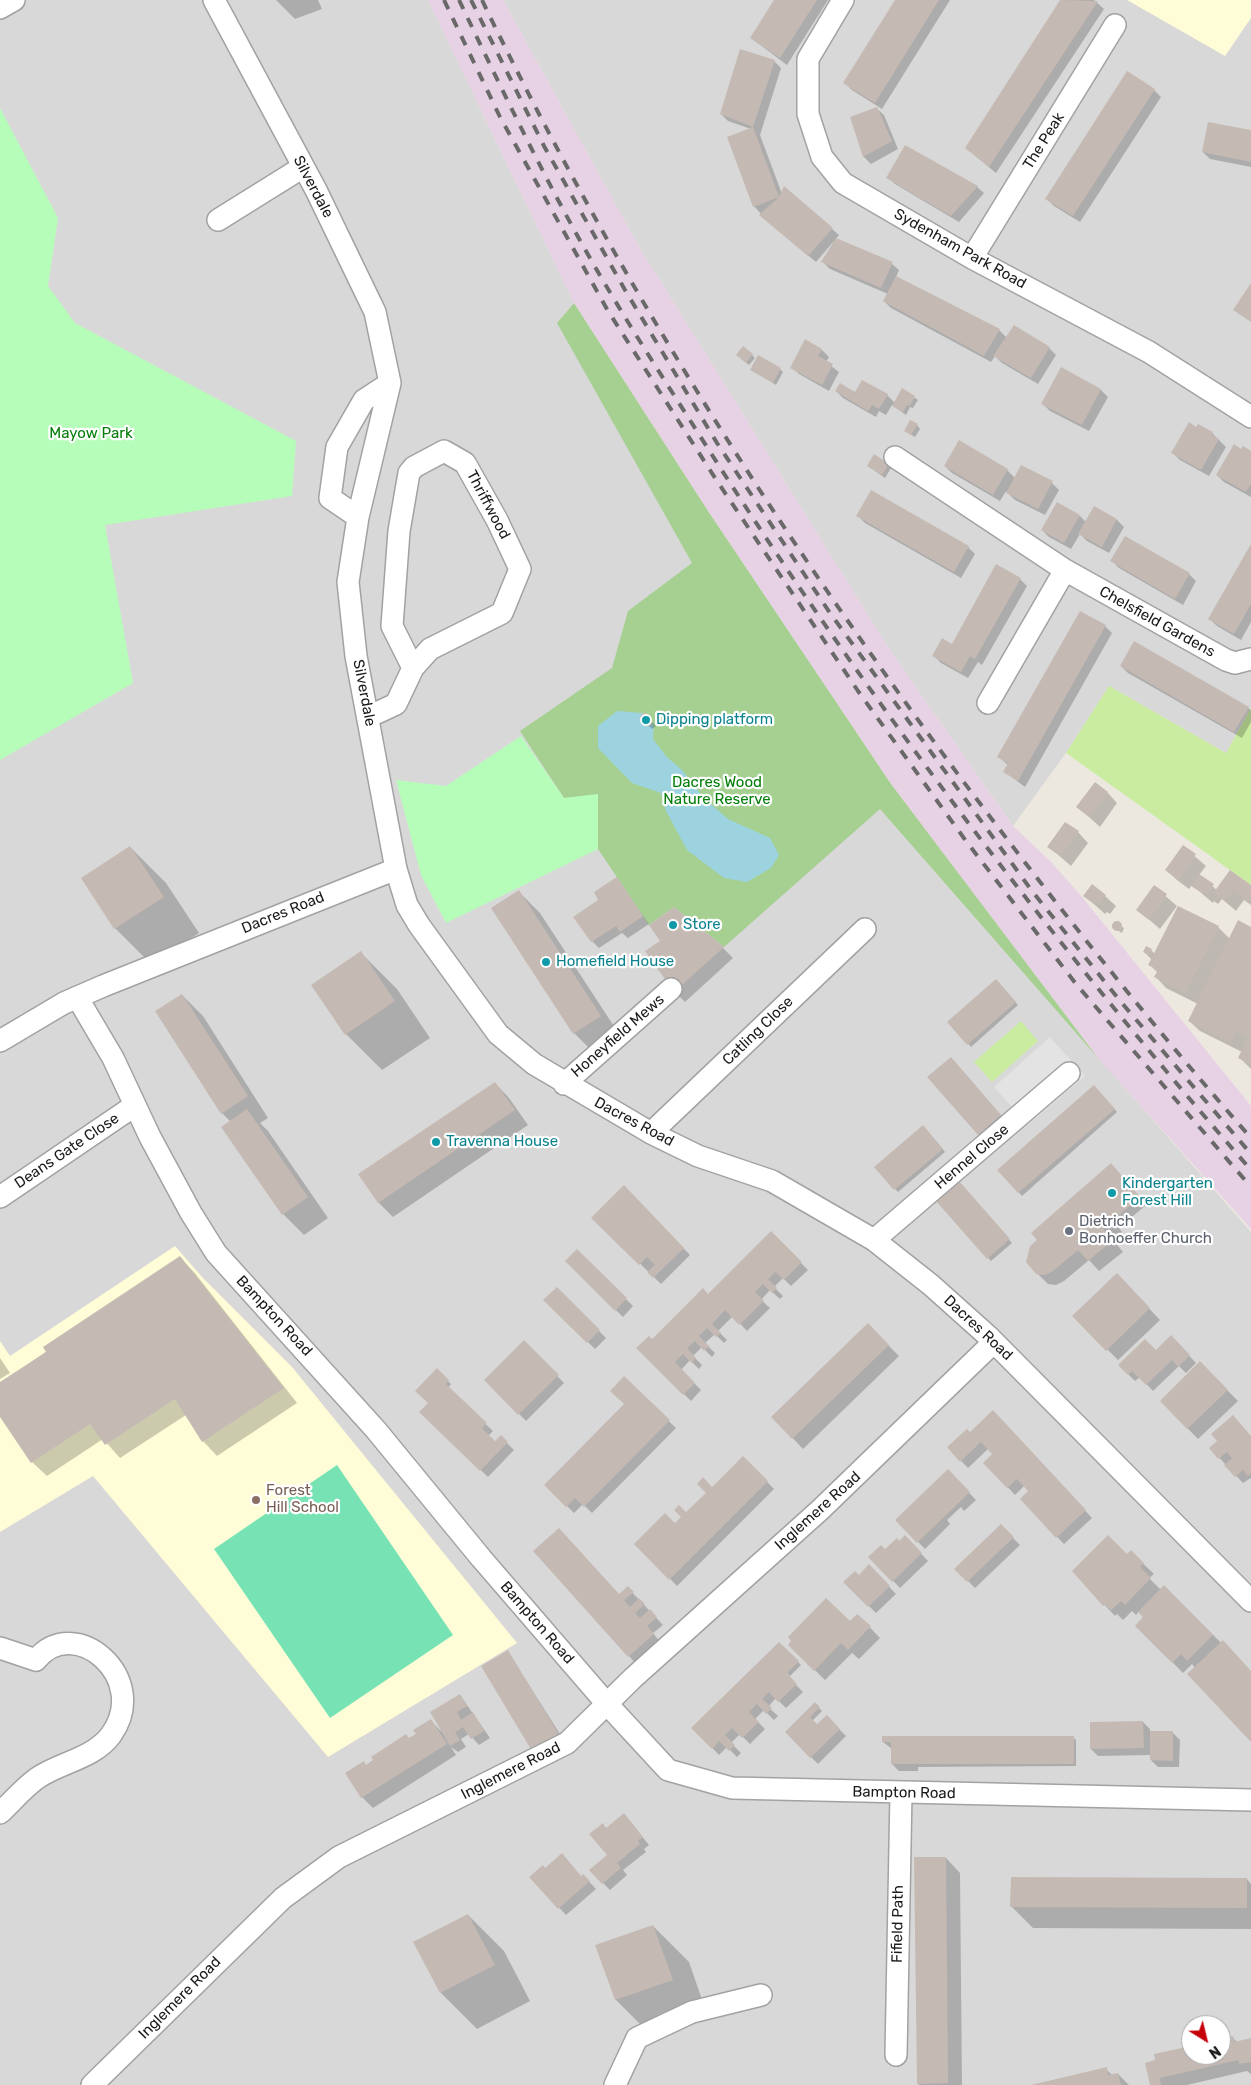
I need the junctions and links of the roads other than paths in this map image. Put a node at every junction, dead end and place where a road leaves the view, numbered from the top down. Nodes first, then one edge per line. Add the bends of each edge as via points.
1 (14, 0) edge
2 (214, 0) edge
3 (843, 0) edge
4 (0, 8) edge
5 (1115, 25) dead end
6 (303, 167) junction
7 (218, 220) dead end
8 (972, 258) junction
9 (390, 383) junction
10 (1249, 411) edge
11 (895, 457) dead end
12 (358, 517) junction
13 (1065, 570) junction
14 (1251, 659) edge
15 (413, 668) junction
16 (988, 704) dead end
17 (368, 717) junction
18 (396, 869) junction
19 (865, 929) dead end
20 (671, 989) dead end
21 (77, 997) junction
22 (0, 1041) edge
23 (1069, 1074) dead end
24 (564, 1084) junction
25 (134, 1106) junction
26 (651, 1133) junction
27 (0, 1197) edge
28 (874, 1240) junction
29 (994, 1342) junction
30 (1251, 1601) edge
31 (0, 1648) edge
32 (607, 1704) junction
33 (901, 1793) junction
34 (1251, 1800) edge
35 (0, 1813) edge
36 (761, 1995) dead end
37 (896, 2054) dead end
38 (92, 2085) edge
39 (615, 2085) edge

1 - 4 street
2 - 6 street, Silverdale
3 - 8 street, Sydenham Park Road via 808,60 808,114 822,157 843,183
5 - 8 street, The Peak
6 - 7 street
6 - 9 street, Silverdale via 376,312
8 - 10 street, Sydenham Park Road via 1149,352
9 - 12 street, Silverdale
9 - 12 street via 364,400 337,446 330,498
11 - 13 street, Chelsfield Gardens
12 - 17 street, Silverdale via 348,582 356,656
13 - 14 street, Chelsfield Gardens via 1226,660 1235,663
13 - 16 street
15 - 15 street, Thriffwood via 392,626 399,531 409,473 444,451 465,463 520,569 502,613 430,648
15 - 17 street, Thriffwood via 396,704
17 - 18 street, Silverdale
18 - 21 street, Dacres Road
18 - 24 street, Dacres Road via 411,912 498,1034
19 - 26 street, Catling Close
20 - 24 street, Honeyfield Mews
21 - 22 street, Dacres Road
21 - 25 street, Bampton Road via 113,1058
23 - 28 street, Hennel Close
24 - 26 street, Dacres Road
25 - 27 street, Deans Gate Close
25 - 32 street, Bampton Road via 196,1224 216,1253 376,1430
26 - 28 street, Dacres Road via 698,1156 772,1181
28 - 29 street, Dacres Road via 931,1285
29 - 30 street, Dacres Road
29 - 32 street, Inglemere Road via 820,1510
31 - 35 street via 36,1660 46,1650 63,1644 93,1651 117,1674 122,1698 117,1724 101,1745 38,1777
32 - 33 street, Bampton Road via 668,1770 732,1788
32 - 38 street, Inglemere Road via 567,1743 339,1857 283,1898
33 - 34 street, Bampton Road
33 - 37 street, Fifield Path
36 - 39 street via 692,2012 637,2038

